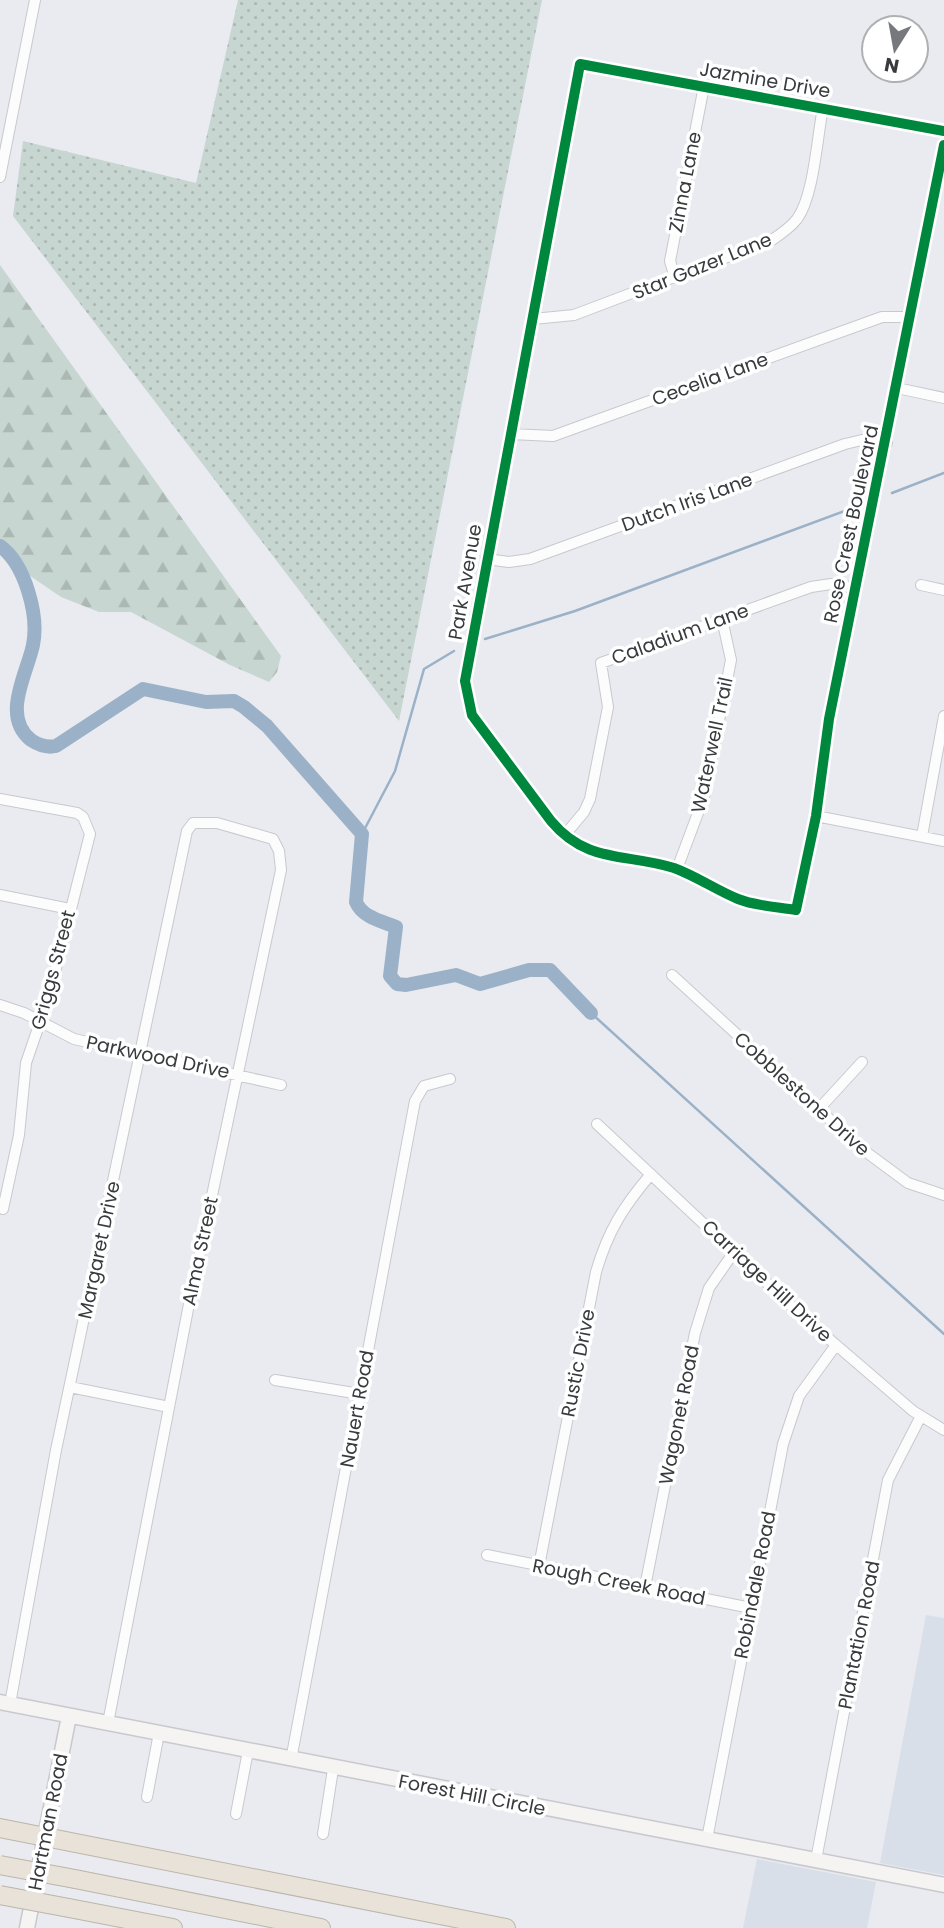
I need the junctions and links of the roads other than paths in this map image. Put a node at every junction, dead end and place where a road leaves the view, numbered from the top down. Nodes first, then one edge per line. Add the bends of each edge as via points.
1 (35, 0) edge
2 (580, 64) joint
3 (704, 86) junction
4 (822, 108) junction
5 (944, 131) edge
6 (944, 145) edge
7 (0, 177) edge
8 (675, 278) junction
9 (910, 317) junction
10 (533, 319) junction
11 (897, 388) junction
12 (944, 398) edge
13 (510, 434) junction
14 (887, 443) junction
15 (486, 559) junction
16 (921, 585) dead end
17 (855, 588) junction
18 (944, 590) edge
19 (722, 619) junction
20 (944, 716) edge
21 (0, 799) edge
22 (816, 816) junction
23 (217, 823) joint
24 (564, 836) junction
25 (922, 836) junction
26 (944, 841) edge
27 (677, 869) junction
28 (0, 895) edge
29 (70, 909) junction
30 (796, 910) joint
31 (671, 975) dead end
32 (0, 1005) edge
33 (40, 1021) junction
34 (141, 1054) junction
35 (862, 1062) dead end
36 (237, 1074) junction
37 (450, 1079) dead end
38 (281, 1085) dead end
39 (818, 1110) junction
40 (597, 1124) dead end
41 (651, 1174) junction
42 (944, 1195) edge
43 (3, 1209) dead end
44 (734, 1252) junction
45 (836, 1345) junction
46 (275, 1380) dead end
47 (70, 1387) junction
48 (360, 1394) junction
49 (169, 1408) junction
50 (921, 1416) junction
51 (944, 1430) edge
52 (487, 1555) dead end
53 (539, 1566) junction
54 (645, 1587) junction
55 (751, 1608) junction
56 (5, 1703) edge
57 (69, 1716) junction
58 (108, 1723) junction
59 (159, 1733) junction
60 (248, 1751) junction
61 (291, 1760) junction
62 (333, 1769) junction
63 (147, 1797) dead end
64 (236, 1814) dead end
65 (0, 1828) edge
66 (323, 1834) dead end
67 (45, 1837) junction
68 (707, 1839) junction
69 (816, 1860) junction
70 (0, 1865) edge
71 (944, 1885) edge
72 (0, 1895) edge
73 (27, 1928) edge
74 (173, 1928) edge
75 (321, 1928) edge
76 (506, 1928) edge

1 - 7 street
2 - 3 street, Jazmine Drive
2 - 10 street, Park Avenue
3 - 4 street, Jazmine Drive
3 - 8 street, Zinna Lane via 670,261
4 - 5 street, Jazmine Drive
4 - 8 street, Star Gazer Lane via 798,218 772,240
6 - 9 street, Rose Crest Boulevard
8 - 10 street, Star Gazer Lane via 574,316
9 - 11 street, Rose Crest Boulevard
9 - 13 street, Cecelia Lane via 882,317 553,436
10 - 13 street, Park Avenue
11 - 12 street
11 - 14 street, Rose Crest Boulevard
13 - 15 street, Park Avenue
14 - 15 street, Dutch Iris Lane via 862,440 845,444 530,559
14 - 17 street, Rose Crest Boulevard
15 - 24 street, Park Avenue via 466,697 472,715
16 - 18 street
17 - 19 street, Caladium Lane via 811,587
17 - 22 street, Rose Crest Boulevard
19 - 24 street, Caladium Lane via 601,663 608,707 590,799
19 - 27 street, Waterwell Trail via 731,660 704,797
20 - 25 street
21 - 29 street, Griggs Street via 83,817 90,834
22 - 25 street
22 - 30 street, Rose Crest Boulevard
23 - 34 street, Margaret Drive via 193,823 187,831
23 - 36 street, Alma Street via 273,839 281,859
24 - 27 street, Park Avenue via 595,853
25 - 26 street
27 - 30 street, Park Avenue via 741,900
28 - 29 street
29 - 33 street, Griggs Street
31 - 39 street, Cobblestone Drive
32 - 33 street, Parkwood Drive
33 - 34 street, Parkwood Drive via 74,1039
33 - 43 street, Griggs Street via 26,1063 19,1135
34 - 36 street, Parkwood Drive
34 - 47 street, Margaret Drive
35 - 39 street
36 - 38 street, Parkwood Drive
36 - 49 street, Alma Street
37 - 48 street, Nauert Road via 424,1086 415,1101
39 - 42 street, Cobblestone Drive via 887,1169 920,1189
40 - 41 street, Carriage Hill Drive
41 - 44 street, Carriage Hill Drive
41 - 53 street, Rustic Drive via 626,1203 607,1236 596,1272
44 - 45 street, Carriage Hill Drive
44 - 54 street, Wagonet Road via 709,1288 695,1333
45 - 50 street, Carriage Hill Drive
45 - 55 street, Robindale Road via 808,1380 790,1418
46 - 48 street
47 - 49 street
47 - 56 street, Margaret Drive
48 - 61 street, Nauert Road
49 - 58 street, Alma Street
50 - 51 street, Carriage Hill Drive
50 - 69 street, Plantation Road via 888,1480
52 - 53 street, Rough Creek Road
53 - 54 street, Rough Creek Road
54 - 55 street, Rough Creek Road
55 - 68 street, Robindale Road
56 - 57 street, Forest Hill Circle
57 - 58 street, Forest Hill Circle
57 - 67 street, Hartman Road
58 - 59 street, Forest Hill Circle
59 - 60 street, Forest Hill Circle
59 - 63 street
60 - 61 street, Forest Hill Circle
60 - 64 street
61 - 62 street, Forest Hill Circle
62 - 66 street
62 - 68 street, Forest Hill Circle
65 - 67 highway
67 - 73 street, Hartman Road
67 - 76 highway
68 - 69 street, Forest Hill Circle
69 - 71 street, Forest Hill Circle
70 - 75 highway, bridge
72 - 74 highway, bridge

